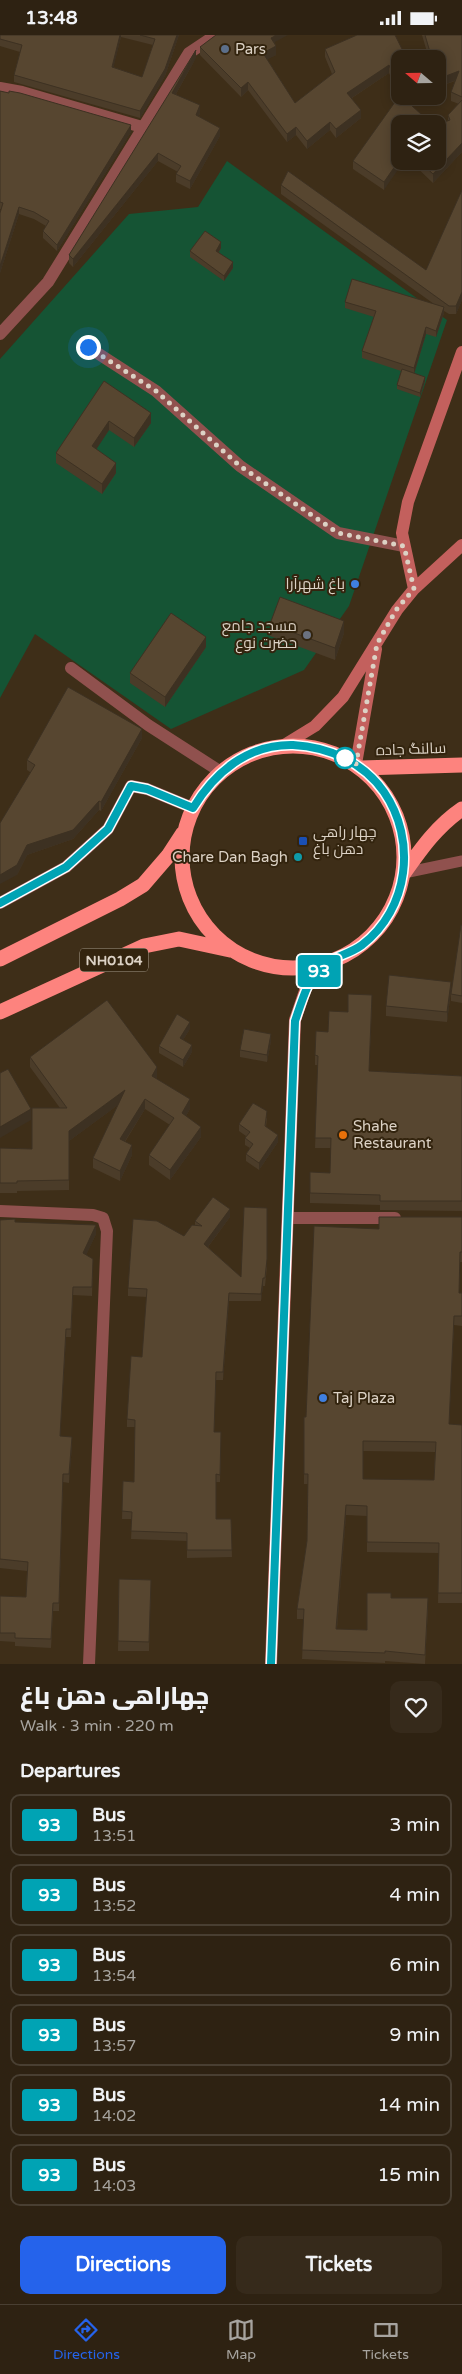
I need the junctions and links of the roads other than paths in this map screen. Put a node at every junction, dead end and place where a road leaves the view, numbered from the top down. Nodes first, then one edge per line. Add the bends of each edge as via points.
1 (197, 35) edge
2 (213, 37) edge
3 (0, 88) edge
4 (142, 127) junction
5 (0, 334) edge
6 (88, 347) dead end
7 (462, 353) edge
8 (462, 545) edge
9 (404, 546) junction
10 (414, 589) junction
11 (377, 644) junction
12 (71, 668) dead end
13 (284, 745) junction
14 (462, 765) edge
15 (359, 766) junction
16 (221, 772) junction
17 (193, 808) junction
18 (462, 809) edge
19 (185, 830) junction
20 (462, 861) edge
21 (404, 873) junction
22 (0, 903) edge
23 (234, 951) junction
24 (0, 959) edge
25 (324, 964) junction
26 (0, 1012) edge
27 (0, 1211) edge
28 (289, 1218) junction
29 (404, 1218) edge
30 (88, 1664) edge
31 (271, 1664) edge

1 - 2 street
2 - 4 street via 189,53
3 - 4 street
4 - 5 street via 48,281
6 - 9 street via 156,391 240,466 338,533
7 - 9 main road via 408,502 402,533
8 - 10 main road
9 - 10 main road
10 - 11 main road via 396,610
11 - 13 main road via 342,697 315,727
11 - 15 main road
12 - 16 street via 148,725
13 - 15 highway, NH0104 via 334,752
13 - 16 highway, NH0104 via 261,749
14 - 15 highway, سالنگ جاده
15 - 21 highway, NH0104 via 392,803 401,825
16 - 17 highway, NH0104
17 - 19 highway, NH0104
17 - 22 street via 147,789 131,786 108,829 66,867
18 - 21 highway, NH0104 via 432,835
19 - 23 highway, NH0104 via 183,876 190,899 215,937
19 - 24 highway, NH0104 via 143,885
20 - 21 lane
21 - 25 highway, NH0104 via 390,913 377,930 362,945
23 - 25 highway, NH0104 via 254,962 277,967
23 - 26 highway, NH0104 via 179,939 144,946
25 - 28 main road via 306,988 295,1021
27 - 30 street via 93,1215 103,1217 107,1231
28 - 29 street
28 - 31 main road

